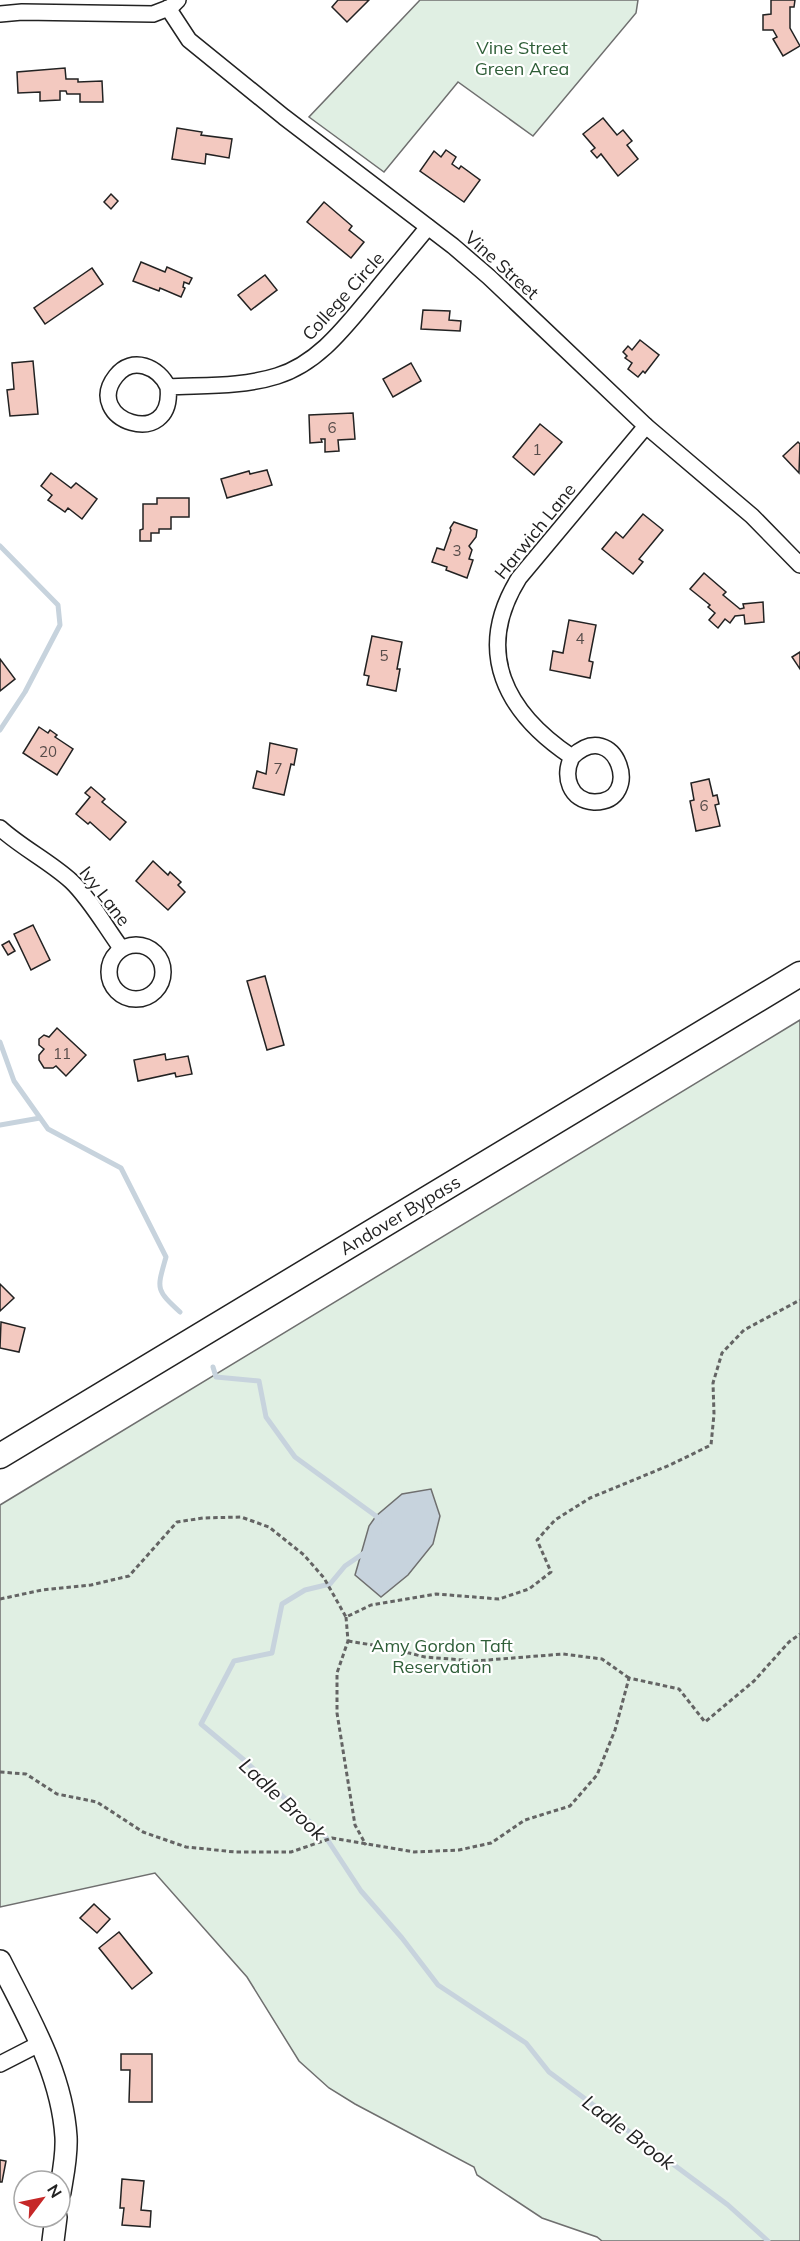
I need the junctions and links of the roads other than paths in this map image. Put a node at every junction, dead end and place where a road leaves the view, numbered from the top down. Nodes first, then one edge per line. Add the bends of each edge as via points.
1 (173, 4) edge
2 (33, 6) edge
3 (0, 14) edge
4 (428, 227) junction
5 (168, 387) junction
6 (646, 426) junction
7 (800, 565) edge
8 (572, 757) dead end
9 (0, 828) edge
10 (121, 948) dead end
11 (800, 974) edge
12 (0, 1456) edge
13 (0, 1961) edge
14 (41, 2043) junction
15 (0, 2064) edge
16 (63, 2169) edge

1 - 2 street via 153,14
1 - 4 street, Vine Street via 189,40
2 - 3 street
4 - 5 street, College Circle via 341,332 303,364 261,380
4 - 6 street, Vine Street via 489,277
5 - 5 street via 167,406 146,424 119,417 110,400 112,381 118,373 137,364 156,370
6 - 7 street, Vine Street via 752,516
6 - 8 street, Harwich Lane via 519,578 497,627 499,662 510,695 543,735
9 - 10 street, Ivy Lane via 74,884
11 - 12 main road, Andover Bypass
13 - 14 street
14 - 15 street
14 - 16 street via 56,2084 64,2123

